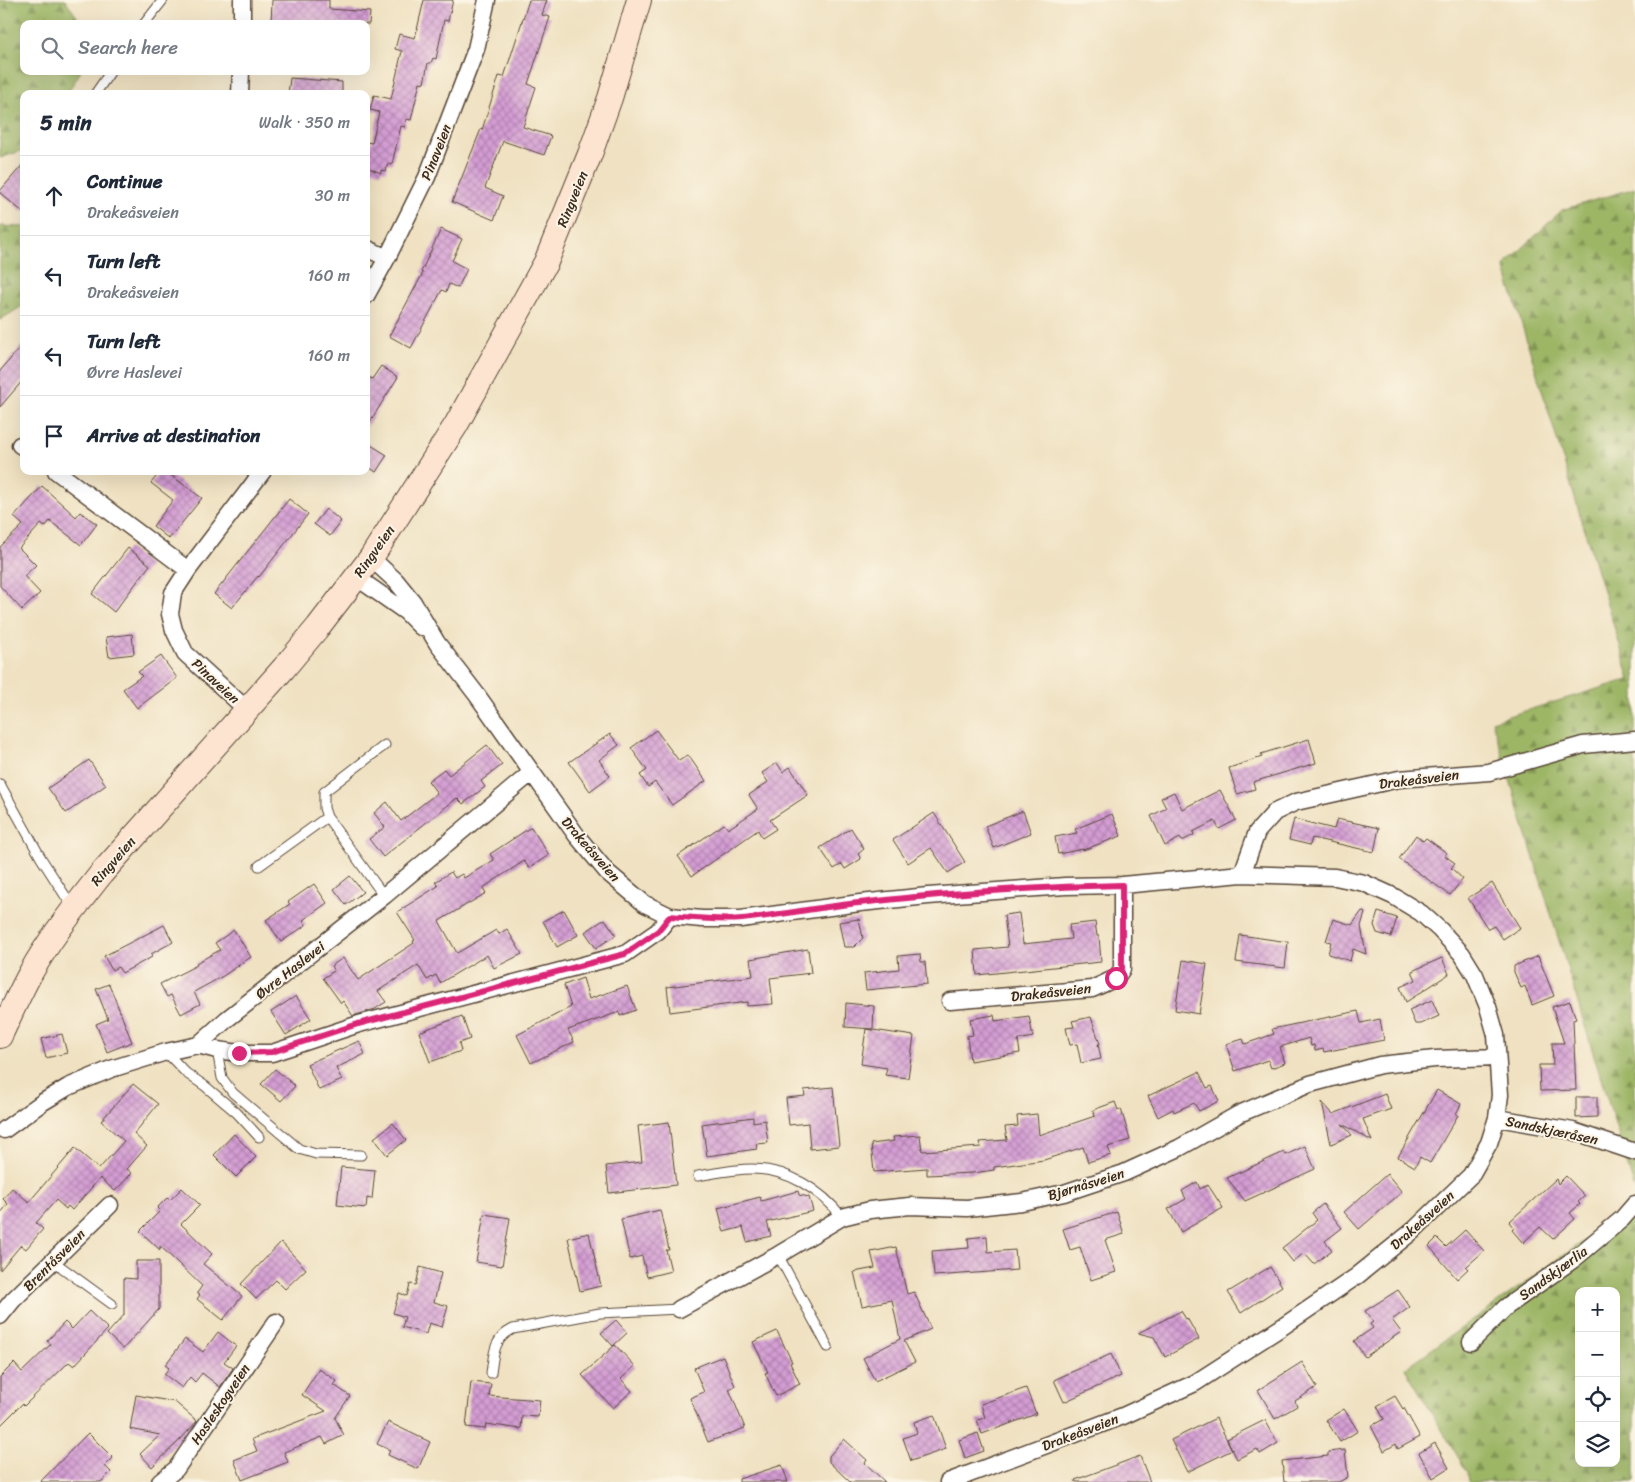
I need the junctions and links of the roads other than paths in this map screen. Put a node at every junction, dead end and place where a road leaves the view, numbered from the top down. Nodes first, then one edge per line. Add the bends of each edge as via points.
1 (163, 0) edge
2 (242, 0) edge
3 (487, 0) edge
4 (639, 0) edge
5 (147, 20) edge
6 (242, 20) edge
7 (108, 75) edge
8 (241, 75) edge
9 (98, 90) edge
10 (240, 90) edge
11 (370, 250) edge
12 (387, 258) junction
13 (370, 289) edge
14 (61, 475) edge
15 (260, 475) edge
16 (371, 558) junction
17 (188, 570) junction
18 (356, 577) junction
19 (437, 643) junction
20 (247, 710) junction
21 (1635, 740) edge
22 (385, 746) dead end
23 (531, 773) junction
24 (0, 784) edge
25 (327, 817) junction
26 (259, 866) dead end
27 (1242, 874) junction
28 (1122, 885) junction
29 (384, 896) junction
30 (73, 908) junction
31 (670, 916) junction
32 (950, 1001) dead end
33 (0, 1036) edge
34 (198, 1045) junction
35 (217, 1050) junction
36 (166, 1052) junction
37 (1497, 1057) junction
38 (1497, 1118) junction
39 (4, 1130) dead end
40 (259, 1137) dead end
41 (1635, 1152) edge
42 (361, 1155) dead end
43 (698, 1176) dead end
44 (1635, 1204) edge
45 (110, 1205) dead end
46 (842, 1217) junction
47 (778, 1256) junction
48 (53, 1261) junction
49 (112, 1304) dead end
50 (679, 1309) joint
51 (0, 1316) edge
52 (276, 1322) dead end
53 (1471, 1342) dead end
54 (828, 1347) dead end
55 (491, 1373) dead end
56 (160, 1482) edge
57 (948, 1482) edge

1 - 5 lane
2 - 6 street
3 - 12 street, Pinaveien via 476,49 427,177
4 - 16 main road, Ringveien via 606,107 546,262 456,425
7 - 9 lane
8 - 10 street
11 - 12 street
12 - 13 street, Pinaveien
14 - 17 street
15 - 17 street, Pinaveien
16 - 18 main road, Ringveien
16 - 19 street, Drakeåsveien via 413,602
17 - 20 street, Pinaveien via 173,594 170,614 174,630 185,653
18 - 19 street, Drakeåsveien via 406,612
18 - 20 main road, Ringveien
19 - 23 street, Drakeåsveien
20 - 30 main road, Ringveien
21 - 27 street, Drakeåsveien via 1583,745 1489,772 1399,779 1296,802 1275,812 1257,832
22 - 25 lane via 324,792
23 - 29 street, Øvre Haslevei
23 - 31 street, Drakeåsveien via 607,872 645,904
24 - 30 lane
25 - 26 lane
25 - 29 lane
27 - 28 street, Drakeåsveien
27 - 37 street, Drakeåsveien via 1336,877 1364,883 1421,913 1462,954 1475,975 1491,1016
28 - 31 street, Drakeåsveien via 928,896 741,919 702,920
28 - 32 street, Drakeåsveien via 1122,969 1116,978 1092,989
29 - 34 street, Øvre Haslevei
30 - 33 main road, Ringveien via 30,974
31 - 35 street, Øvre Haslevei via 658,931 625,954 358,1024 272,1052
34 - 35 street, Øvre Haslevei
34 - 36 street, Øvre Haslevei
35 - 42 lane via 222,1078 233,1093 299,1149 316,1154
36 - 39 street, Øvre Haslevei via 68,1086
36 - 40 lane
37 - 38 street, Drakeåsveien via 1500,1095
37 - 46 street, Bjørnåsveien via 1380,1065 1310,1084 1239,1114 1179,1148 1124,1173 1064,1193 1022,1202 966,1208 910,1206
38 - 41 street, Sandskjæråsen via 1574,1131
38 - 57 street, Drakeåsveien via 1489,1144 1471,1175 1357,1276 1285,1325 1194,1384 1123,1416
43 - 46 lane via 752,1169 774,1171 819,1193
44 - 53 street, Sandskjærlia via 1574,1260 1506,1307
45 - 48 street, Brentåsveien
46 - 47 street, Bjørnåsveien
47 - 50 street, Bjørnåsveien
47 - 54 lane
48 - 49 lane
48 - 51 street, Brentåsveien
50 - 55 lane via 600,1313 513,1329 495,1345
52 - 56 street, Hasleskogveien via 176,1469

